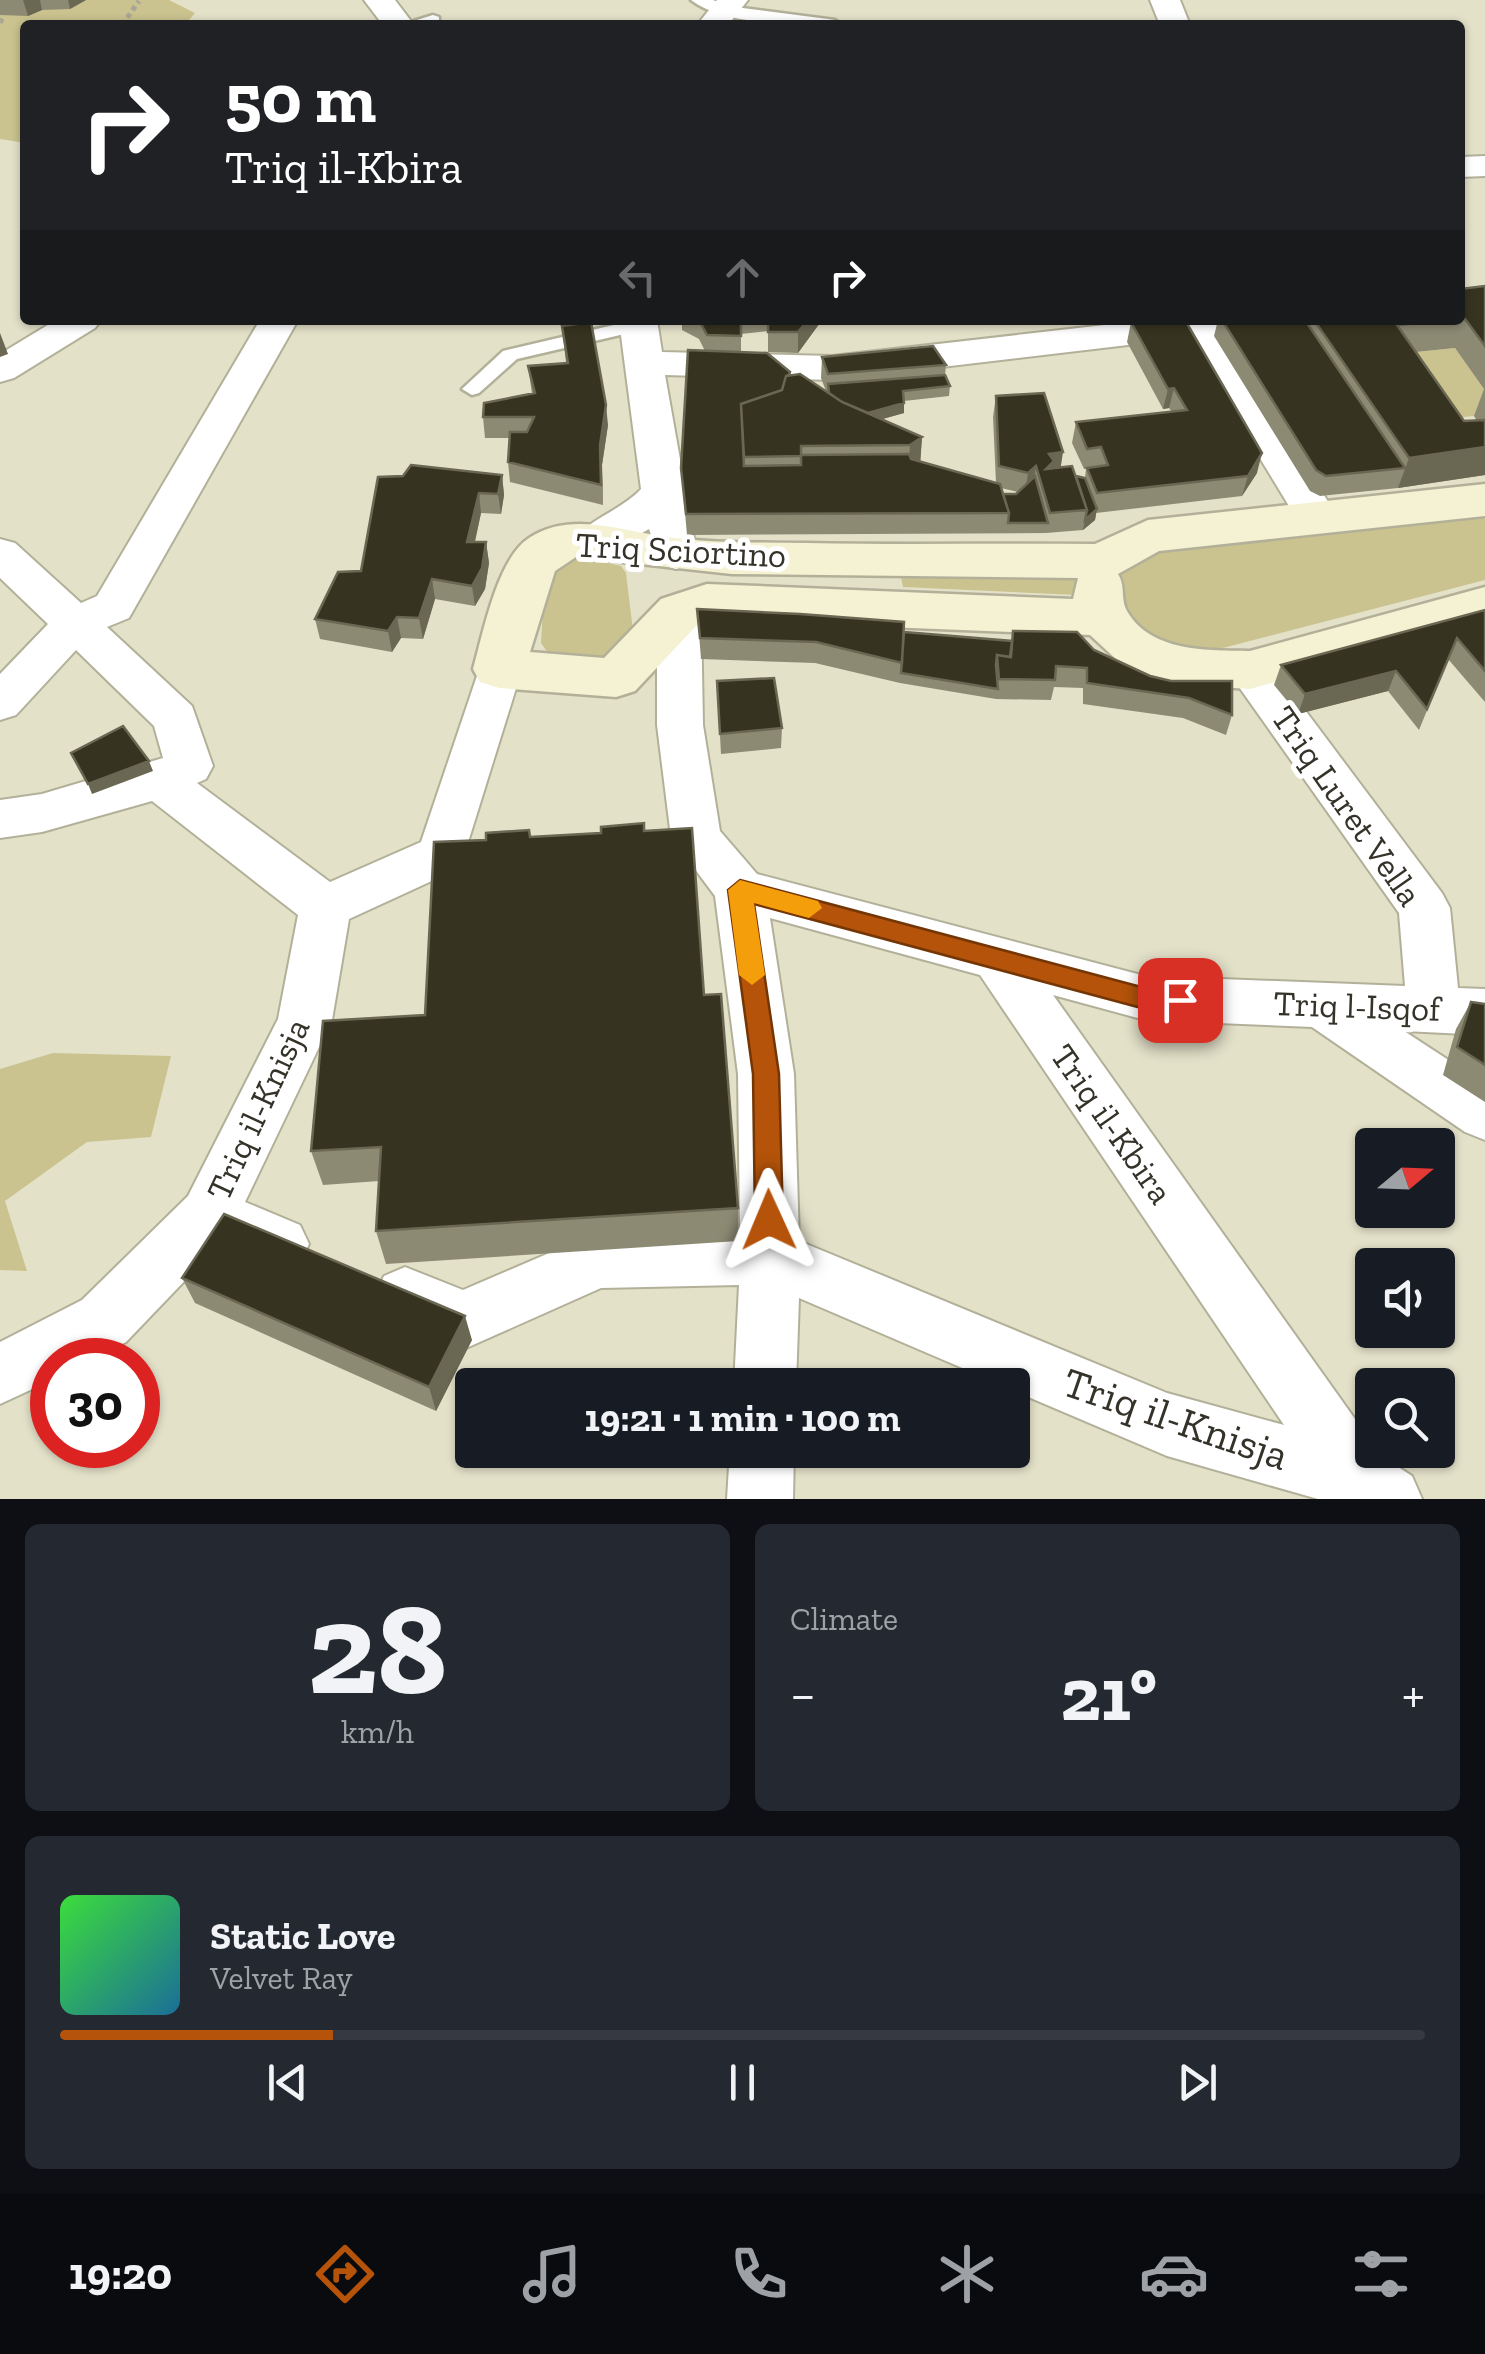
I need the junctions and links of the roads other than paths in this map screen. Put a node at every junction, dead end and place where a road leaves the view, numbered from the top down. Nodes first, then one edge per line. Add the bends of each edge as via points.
1 (379, 0) edge
2 (717, 9) edge
3 (396, 20) edge
4 (799, 20) edge
5 (74, 325) edge
6 (276, 325) edge
7 (1206, 325) edge
8 (1198, 326) junction
9 (640, 336) edge
10 (0, 370) edge
11 (472, 389) dead end
12 (662, 491) junction
13 (1485, 500) edge
14 (1318, 519) junction
15 (594, 542) junction
16 (0, 553) edge
17 (676, 555) junction
18 (1104, 561) junction
19 (1485, 605) edge
20 (679, 612) junction
21 (1105, 618) junction
22 (74, 624) junction
23 (498, 669) junction
24 (1250, 670) junction
25 (616, 678) junction
26 (0, 702) edge
27 (680, 725) junction
28 (159, 781) junction
29 (0, 819) edge
30 (740, 890) junction
31 (325, 907) junction
32 (995, 955) junction
33 (1320, 1004) junction
34 (1432, 1007) junction
35 (1485, 1012) edge
36 (1485, 1116) edge
37 (209, 1215) junction
38 (770, 1257) junction
39 (766, 1368) edge
40 (0, 1374) edge
41 (761, 1468) edge
42 (1374, 1489) edge
43 (760, 1499) edge

1 - 3 street
2 - 4 lane
5 - 10 street
6 - 22 street via 113,608
7 - 8 street
8 - 9 street via 832,368 810,376
8 - 14 street
9 - 11 lane via 510,355
9 - 12 street
12 - 15 street via 639,517
12 - 17 street
13 - 14 street
14 - 18 street via 1148,536
15 - 17 street, Triq Sciortino
15 - 23 street, Triq Sciortino via 559,543 536,557
16 - 22 street
17 - 18 street, Triq Sciortino
18 - 21 street via 1096,594
19 - 24 street
20 - 21 street, Triq Sciortino via 707,602
20 - 25 street, Triq Sciortino
20 - 27 street
21 - 24 street via 1119,636 1176,665
22 - 26 street
22 - 28 street via 175,718 189,766
23 - 25 street
23 - 31 street via 442,854
24 - 34 street, Triq Luret Vella via 1424,908
25 - 27 street via 642,682
27 - 30 street via 696,837
28 - 29 street
28 - 31 street
30 - 32 street
30 - 38 street via 766,1074
31 - 37 street, Triq il-Knisja via 305,1020
32 - 33 street, Triq l-Isqof via 1145,998
32 - 42 street, Triq il-Kbira
33 - 34 street, Triq l-Isqof
33 - 36 street
34 - 35 street, Triq l-Isqof
37 - 38 street, Triq il-Knisja via 464,1320 598,1260
37 - 40 street, Triq il-Knisja via 104,1321
38 - 39 street
38 - 42 street, Triq il-Knisja via 1167,1424
41 - 43 street

